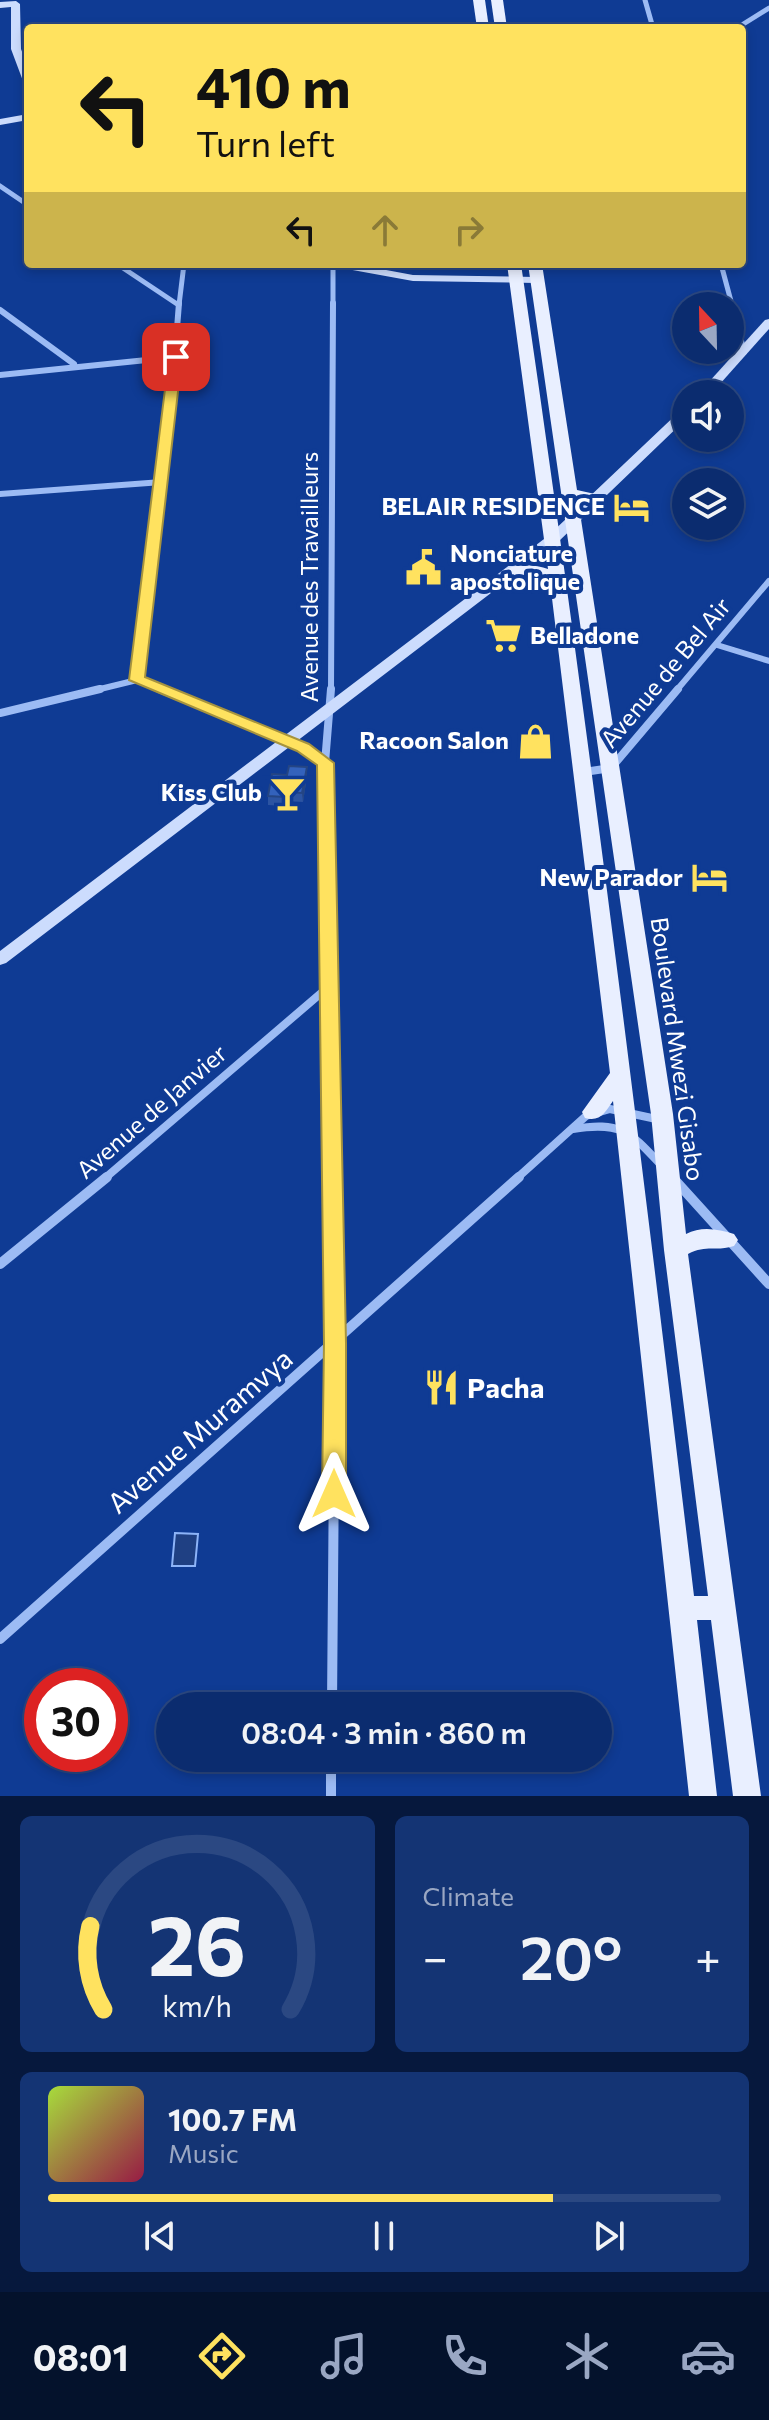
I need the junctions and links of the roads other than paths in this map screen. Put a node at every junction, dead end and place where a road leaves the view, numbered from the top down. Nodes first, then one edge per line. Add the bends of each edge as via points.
1 (479, 0) edge
2 (497, 0) edge
3 (645, 0) edge
4 (16, 2) edge
5 (0, 5) edge
6 (769, 8) edge
7 (482, 24) edge
8 (500, 24) edge
9 (652, 24) edge
10 (743, 24) edge
11 (24, 70) edge
12 (24, 106) edge
13 (24, 117) edge
14 (4, 118) edge
15 (0, 186) edge
16 (24, 202) edge
17 (123, 268) edge
18 (183, 268) edge
19 (335, 268) edge
20 (357, 268) edge
21 (722, 268) edge
22 (526, 272) edge
23 (728, 292) edge
24 (177, 304) junction
25 (0, 310) edge
26 (769, 322) edge
27 (744, 352) edge
28 (176, 357) junction
29 (733, 364) edge
30 (74, 365) junction
31 (0, 375) edge
32 (717, 380) edge
33 (540, 382) junction
34 (672, 426) edge
35 (162, 482) junction
36 (0, 494) edge
37 (570, 494) junction
38 (598, 499) junction
39 (575, 520) junction
40 (553, 539) junction
41 (510, 572) junction
42 (558, 579) junction
43 (769, 581) edge
44 (717, 645) junction
45 (769, 661) edge
46 (137, 680) junction
47 (331, 710) junction
48 (0, 713) edge
49 (288, 742) junction
50 (325, 763) junction
51 (611, 768) junction
52 (583, 772) junction
53 (0, 959) edge
54 (327, 988) junction
55 (621, 1074) junction
56 (593, 1112) junction
57 (624, 1120) junction
58 (662, 1121) junction
59 (572, 1129) junction
60 (669, 1173) junction
61 (726, 1240) junction
62 (676, 1250) junction
63 (0, 1264) edge
64 (769, 1284) edge
65 (335, 1343) junction
66 (682, 1608) junction
67 (722, 1608) junction
68 (0, 1639) edge
69 (332, 1692) edge
70 (331, 1772) edge
71 (331, 1796) edge
72 (703, 1796) edge
73 (747, 1796) edge

1 - 7 main road
2 - 8 main road
3 - 9 street
4 - 5 street
4 - 11 street via 16,49
6 - 10 street
12 - 14 street
13 - 14 street
15 - 16 street
17 - 24 street
18 - 24 street
19 - 47 street, Avenue des Travailleurs
20 - 22 street via 413,278
21 - 23 street
22 - 33 main road, Boulevard Mwezi Gisabo
24 - 28 street
25 - 30 street
26 - 27 street
28 - 30 street
28 - 35 street
29 - 32 street
30 - 31 street
33 - 37 main road, Boulevard Mwezi Gisabo
33 - 40 main road, Boulevard Mwezi Gisabo
34 - 38 street
35 - 36 street
35 - 46 street
37 - 38 main road
37 - 39 main road, Boulevard Mwezi Gisabo
38 - 39 street
39 - 40 street
39 - 51 main road, Boulevard Mwezi Gisabo
40 - 41 street
40 - 42 main road, Boulevard Mwezi Gisabo
41 - 42 main road via 539,571
41 - 47 street
42 - 52 main road, Boulevard Mwezi Gisabo
43 - 44 street, Avenue de Bel Air
44 - 45 street
44 - 51 street, Avenue de Bel Air
46 - 48 street
46 - 49 street
47 - 49 street
47 - 50 street, Avenue des Travailleurs
49 - 50 street
49 - 53 street
50 - 54 street, Avenue des Travailleurs
51 - 52 street, Avenue de Bel Air
51 - 58 main road, Boulevard Mwezi Gisabo
52 - 55 main road, Boulevard Mwezi Gisabo
54 - 63 street, Avenue de Janvier
54 - 65 street, Avenue des Travailleurs
55 - 56 main road
55 - 57 main road, Boulevard Mwezi Gisabo
56 - 57 street
56 - 59 street, Avenue Muramvya
57 - 58 street
57 - 59 street
57 - 60 street
57 - 66 main road, Boulevard Mwezi Gisabo
58 - 60 main road, Boulevard Mwezi Gisabo
59 - 65 street, Avenue Muramvya
60 - 61 street
60 - 62 main road, Boulevard Mwezi Gisabo
61 - 62 main road via 700,1237
61 - 64 street
62 - 67 main road, Boulevard Mwezi Gisabo
65 - 68 street, Avenue Muramvya
65 - 69 street, Avenue des Travailleurs
66 - 67 main road
66 - 72 main road, Boulevard Mwezi Gisabo
67 - 73 main road, Boulevard Mwezi Gisabo
70 - 71 street

